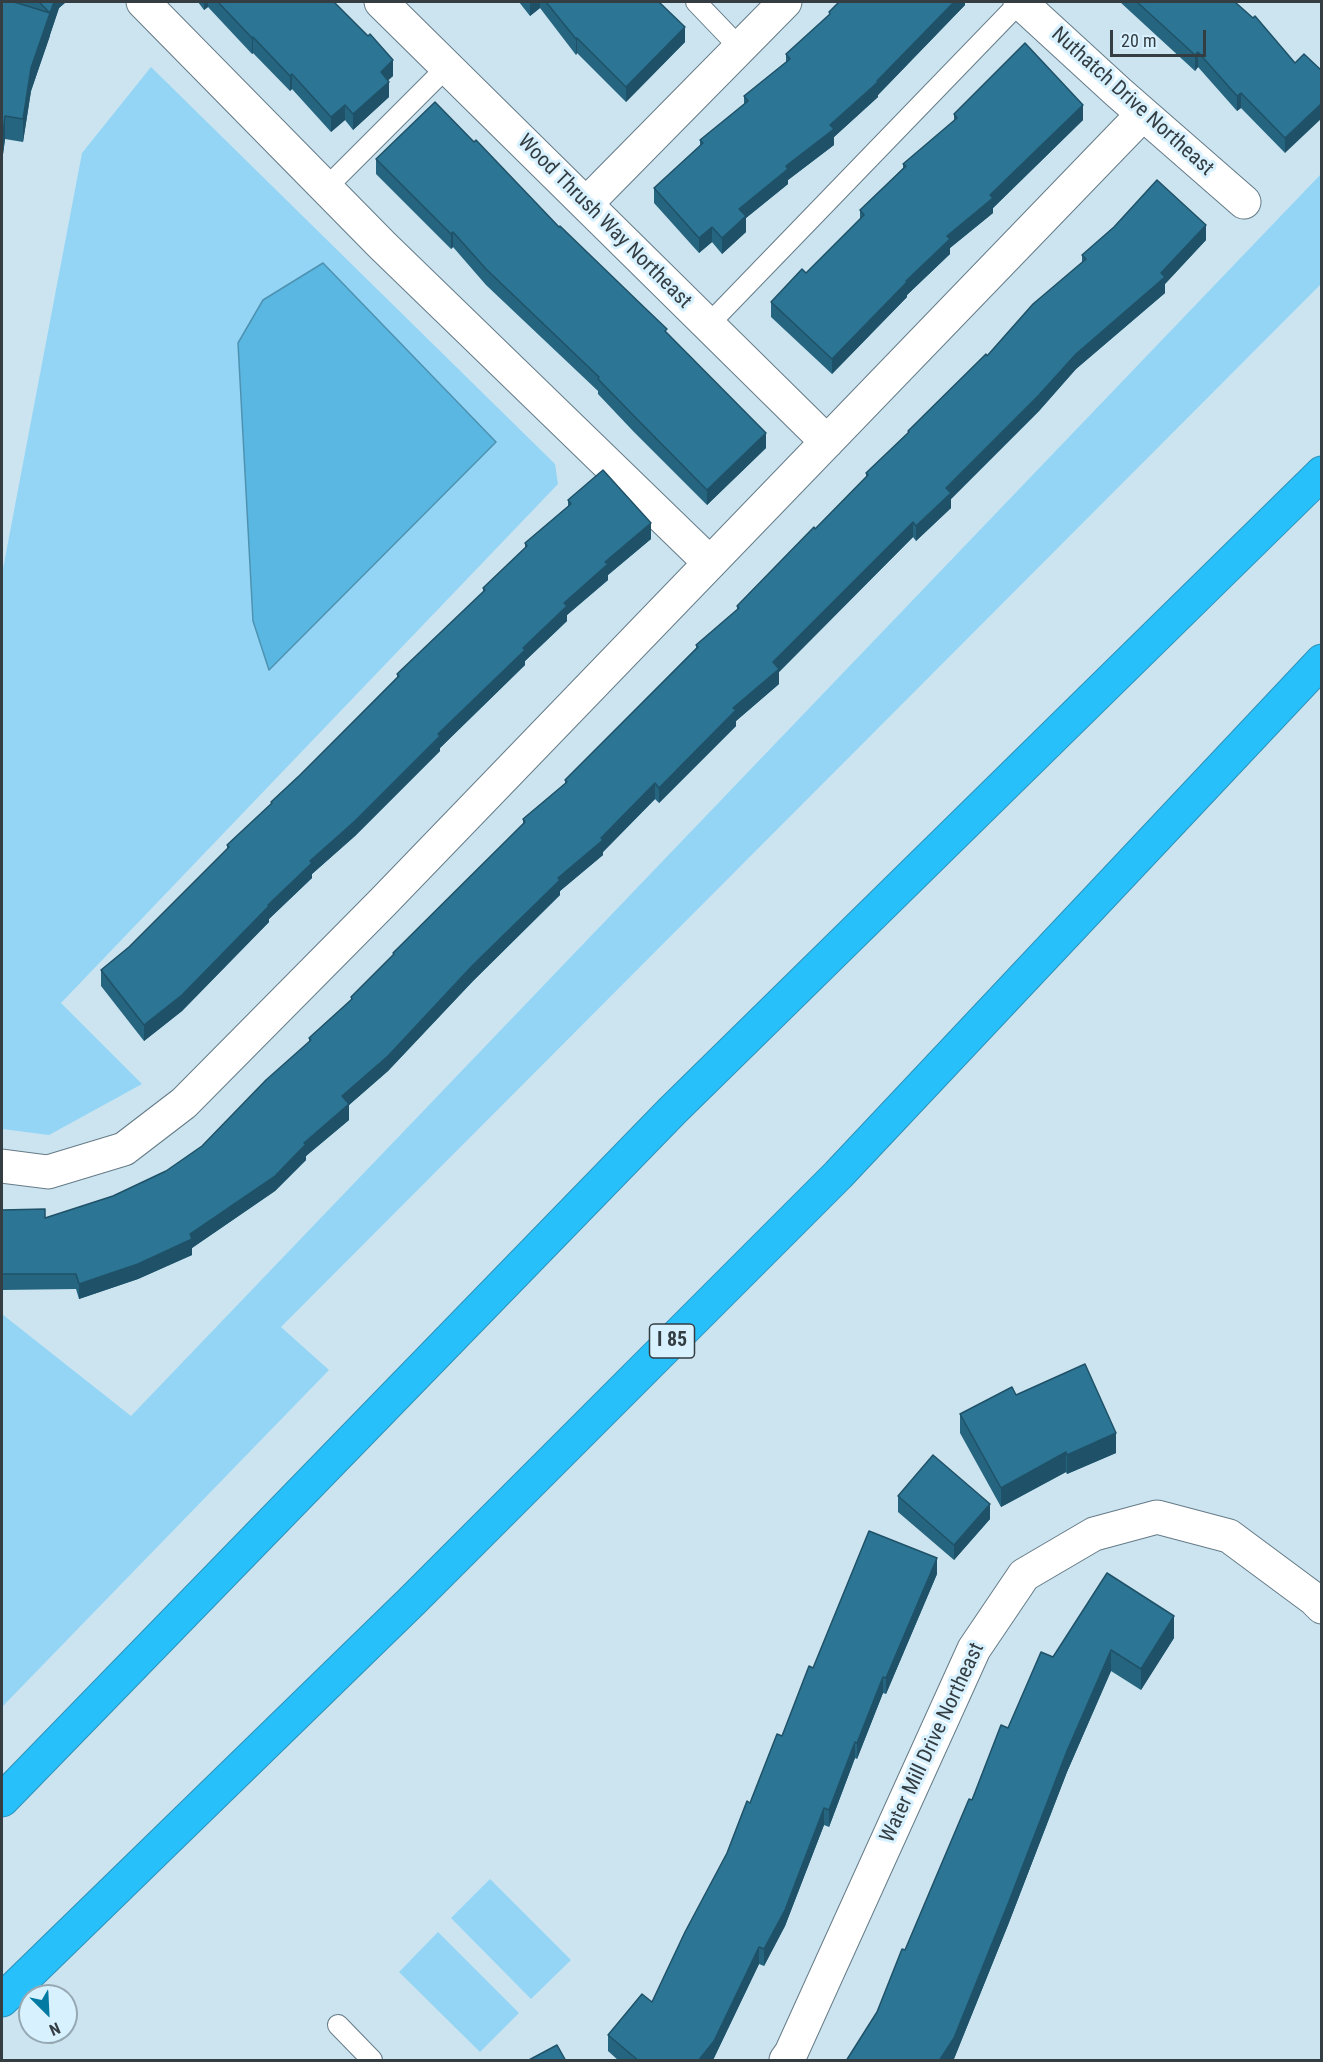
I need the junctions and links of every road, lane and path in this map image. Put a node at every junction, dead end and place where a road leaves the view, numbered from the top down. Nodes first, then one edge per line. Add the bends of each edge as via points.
1 (143, 2) edge
2 (381, 2) edge
3 (696, 2) edge
4 (786, 2) edge
5 (1020, 2) edge
6 (740, 48) junction
7 (447, 67) junction
8 (1143, 114) junction
9 (326, 188) junction
10 (1244, 202) dead end
11 (586, 204) junction
12 (708, 325) junction
13 (828, 442) junction
14 (1322, 472) edge
15 (710, 563) junction
16 (1322, 661) edge
17 (2, 1166) edge
18 (1319, 1599) edge
19 (2, 1800) edge
20 (2, 2000) edge
21 (338, 2025) dead end
22 (372, 2061) edge
23 (786, 2061) edge

1 - 9 street
2 - 7 street, Wood Thrush Way Northeast
3 - 6 lane
4 - 6 street
5 - 8 street, Nuthatch Drive Northeast
5 - 12 lane
6 - 11 street
7 - 9 lane
7 - 11 street, Wood Thrush Way Northeast
8 - 10 street, Nuthatch Drive Northeast
8 - 13 street
9 - 15 street
11 - 12 street, Wood Thrush Way Northeast
12 - 13 street, Wood Thrush Way Northeast
13 - 15 street
14 - 19 highway via 672,1111
15 - 17 street via 184,1103 124,1149 48,1172
16 - 20 highway, I 85 via 838,1175 411,1602
18 - 23 street, Water Mill Drive Northeast via 1229,1536 1156,1516 1094,1534 1024,1575 974,1649
21 - 22 lane

